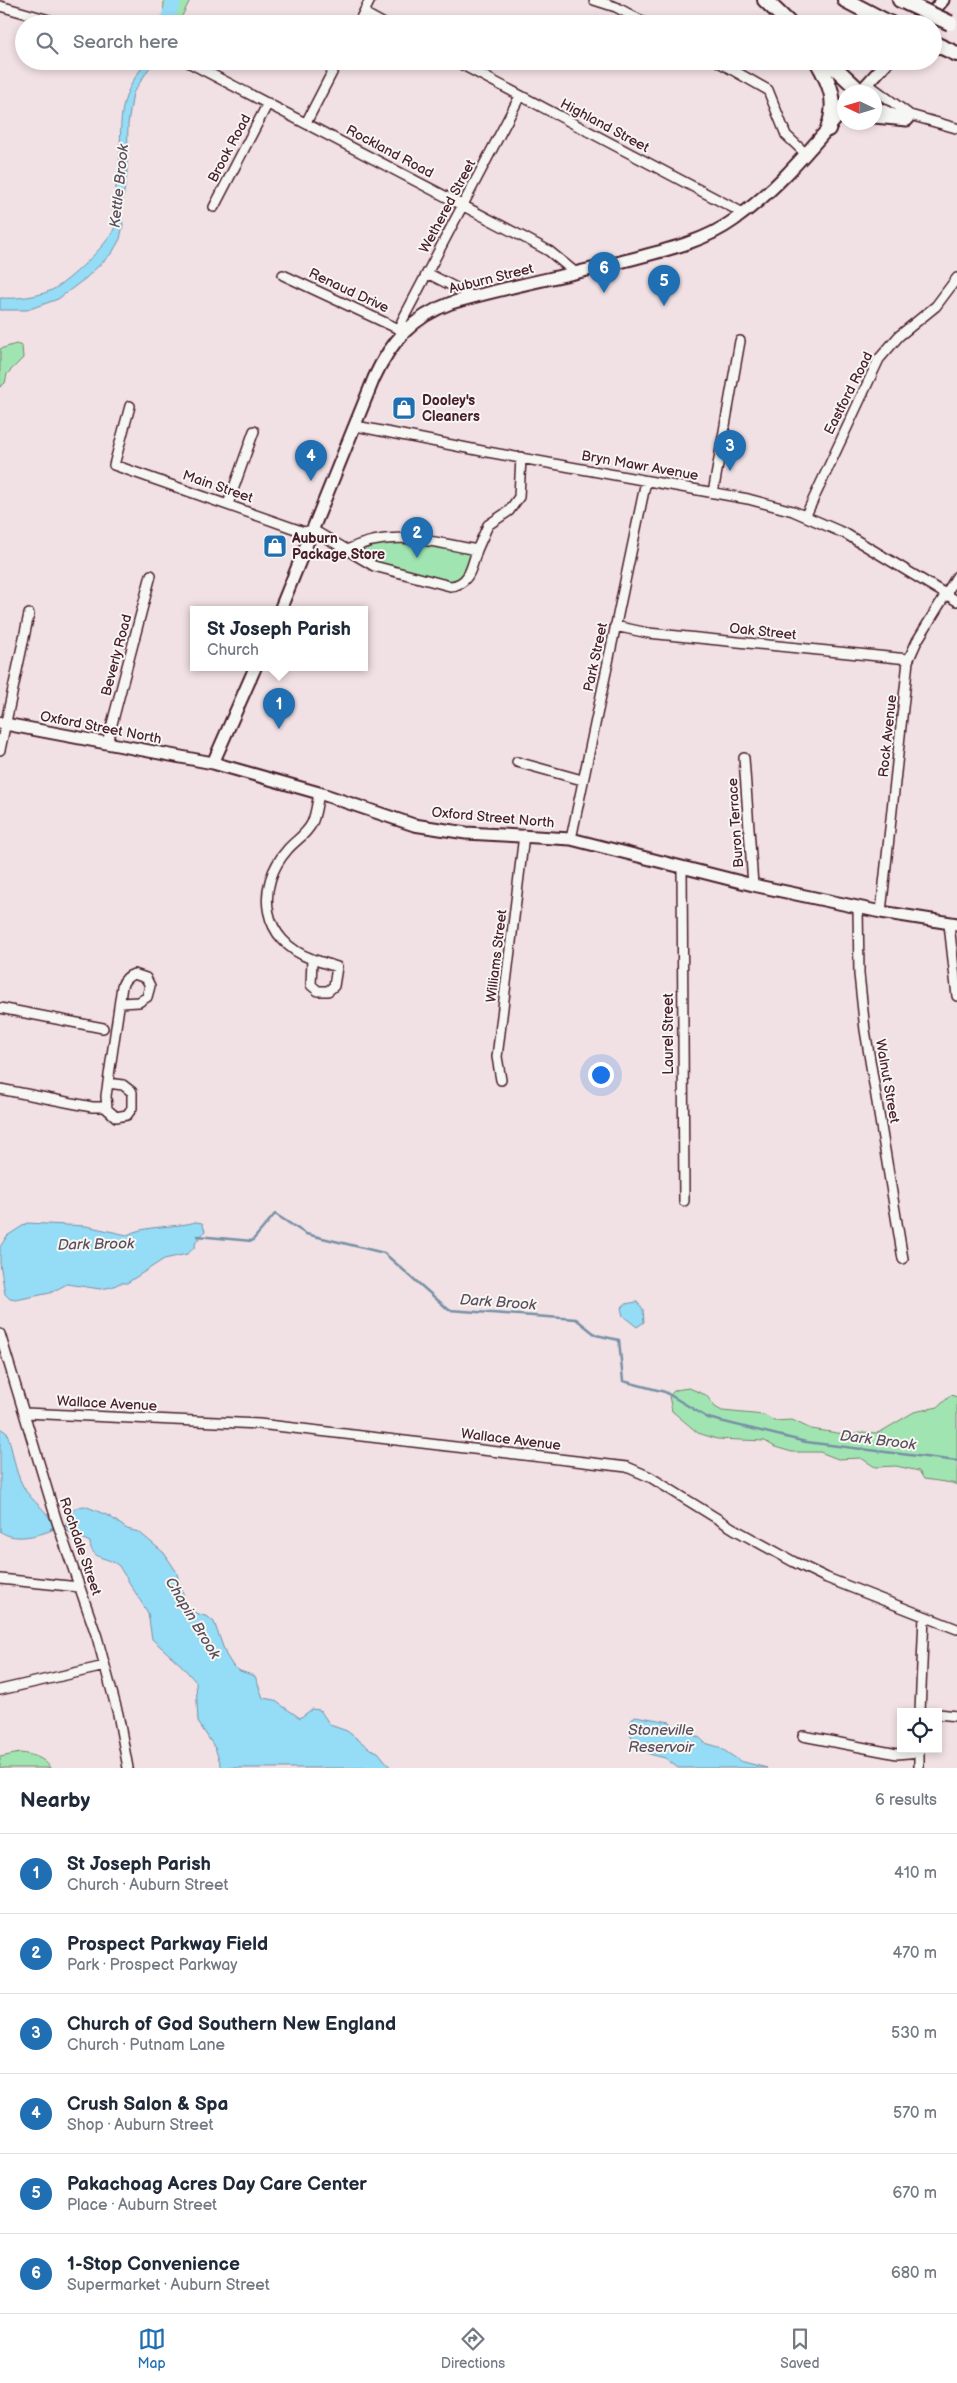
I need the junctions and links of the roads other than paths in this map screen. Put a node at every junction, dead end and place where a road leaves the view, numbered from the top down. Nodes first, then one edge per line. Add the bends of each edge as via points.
1 (370, 0) edge
2 (594, 0) edge
3 (765, 0) edge
4 (845, 0) edge
5 (943, 0) edge
6 (906, 3) edge
7 (0, 6) edge
8 (364, 13) joint
9 (32, 15) edge
10 (368, 15) edge
11 (631, 15) edge
12 (780, 15) edge
13 (874, 15) edge
14 (930, 15) edge
15 (932, 15) edge
16 (942, 20) edge
17 (954, 25) edge
18 (942, 47) edge
19 (957, 54) edge
20 (204, 70) edge
21 (333, 70) edge
22 (472, 70) edge
23 (733, 70) edge
24 (822, 70) edge
25 (839, 70) edge
26 (880, 70) edge
27 (856, 85) edge
28 (866, 85) edge
29 (520, 96) junction
30 (882, 100) edge
31 (268, 103) junction
32 (882, 108) edge
33 (837, 118) edge
34 (882, 118) edge
35 (907, 120) junction
36 (306, 123) junction
37 (837, 125) edge
38 (957, 128) edge
39 (828, 129) junction
40 (806, 154) junction
41 (463, 205) junction
42 (214, 207) dead end
43 (743, 213) junction
44 (427, 273) junction
45 (576, 273) junction
46 (283, 275) dead end
47 (957, 278) edge
48 (474, 297) junction
49 (404, 331) junction
50 (740, 341) dead end
51 (130, 406) dead end
52 (356, 426) junction
53 (254, 431) dead end
54 (520, 457) junction
55 (646, 481) junction
56 (713, 493) junction
57 (228, 504) junction
58 (806, 515) junction
59 (313, 530) junction
60 (347, 550) junction
61 (477, 550) junction
62 (151, 575) dead end
63 (957, 576) edge
64 (946, 594) junction
65 (957, 600) edge
66 (282, 606) edge
67 (29, 614) dead end
68 (615, 626) junction
69 (908, 659) junction
70 (254, 671) edge
71 (3, 724) edge
72 (107, 743) junction
73 (0, 750) edge
74 (744, 758) dead end
75 (517, 762) dead end
76 (213, 763) junction
77 (582, 780) junction
78 (319, 793) junction
79 (524, 835) junction
80 (571, 839) junction
81 (682, 867) junction
82 (753, 885) junction
83 (858, 907) junction
84 (881, 912) junction
85 (953, 924) edge
86 (312, 959) dead end
87 (957, 996) edge
88 (120, 1003) dead end
89 (0, 1008) edge
90 (103, 1028) dead end
91 (501, 1080) dead end
92 (108, 1083) junction
93 (0, 1090) edge
94 (106, 1107) junction
95 (684, 1201) dead end
96 (903, 1259) dead end
97 (0, 1334) edge
98 (25, 1413) junction
99 (0, 1579) edge
100 (79, 1587) junction
101 (924, 1616) junction
102 (957, 1629) edge
103 (105, 1666) junction
104 (0, 1690) edge
105 (920, 1708) edge
106 (942, 1714) edge
107 (957, 1716) edge
108 (803, 1736) dead end
109 (902, 1753) edge
110 (919, 1753) edge
111 (128, 1768) edge
112 (919, 1768) edge

1 - 8 street
2 - 11 street
3 - 12 highway
4 - 13 highway
5 - 14 main road
6 - 15 highway, bridge
7 - 9 street
8 - 10 street
16 - 17 highway, bridge
18 - 19 highway
20 - 31 street, Rockland Road
21 - 36 street
22 - 29 street, Highland Street
23 - 40 street via 768,90 786,134
24 - 39 highway via 832,96 833,114
25 - 27 highway
26 - 28 main road
29 - 41 street, Wethered Street
29 - 43 street, Highland Street
30 - 38 street via 910,115
31 - 36 street, Rockland Road
31 - 42 street, Brook Road
32 - 35 street
33 - 39 main road, Auburn Street
34 - 35 main road
35 - 38 street
36 - 41 street, Rockland Road
37 - 39 main road
39 - 40 main road, Auburn Street
40 - 43 main road, Auburn Street via 779,183
41 - 44 street, Wethered Street
41 - 45 street, Rockland Road via 549,251
43 - 45 main road, Auburn Street via 716,231 687,243
44 - 48 street
44 - 49 street, Wethered Street via 402,321
45 - 48 main road, Auburn Street
46 - 49 street, Renaud Drive
47 - 58 street, Eastford Road via 934,308 899,336 875,365
48 - 49 main road, Auburn Street via 430,312
49 - 52 main road, Auburn Street via 381,363
50 - 56 street
51 - 57 street, Main Street via 114,465
52 - 54 street, Bryn Mawr Avenue
52 - 59 main road, Auburn Street
53 - 57 street
54 - 55 street, Bryn Mawr Avenue
54 - 61 street via 519,497 509,511 488,525
55 - 56 street, Bryn Mawr Avenue
55 - 68 street, Park Street
56 - 58 street, Bryn Mawr Avenue
57 - 59 street, Main Street via 304,532
58 - 64 street, Bryn Mawr Avenue via 846,534
59 - 60 street
59 - 66 main road, Auburn Street
60 - 61 street via 370,540 390,538
60 - 61 street via 374,566 450,586 460,585 466,579
62 - 72 street, Beverly Road
63 - 64 street, Rock Avenue
64 - 65 street, Bryn Mawr Avenue
64 - 69 street, Rock Avenue via 916,640
67 - 71 street
68 - 69 street, Oak Street
68 - 77 street, Park Street
69 - 84 street, Rock Avenue
70 - 76 main road
71 - 72 main road, Oxford Street North
71 - 73 street
72 - 76 main road, Oxford Street North
74 - 82 street, Buron Terrace
75 - 77 street
76 - 78 main road, Oxford Street North
77 - 80 street, Park Street
78 - 79 main road, Oxford Street North via 414,824 466,833
78 - 86 street via 312,823 280,861 272,878 268,900 270,922 275,932 290,948
79 - 80 main road, Oxford Street North
79 - 91 street, Williams Street via 497,1057
80 - 81 main road, Oxford Street North
81 - 82 main road, Oxford Street North
81 - 95 street, Laurel Street
82 - 83 main road, Oxford Street North
83 - 84 main road, Oxford Street North
83 - 96 street, Walnut Street via 859,974 865,1030
84 - 85 main road, Oxford Street North
85 - 87 street
88 - 92 street
89 - 90 street
92 - 94 street
92 - 94 street via 129,1088 134,1101 131,1111 121,1117 110,1114
93 - 94 street
97 - 98 street, Rochdale Street
98 - 100 street, Rochdale Street
98 - 101 street, Wallace Avenue via 259,1424 627,1468 650,1477 794,1562
99 - 100 street
100 - 103 street, Rochdale Street via 90,1612
101 - 102 street, Wallace Avenue
101 - 105 street
103 - 104 street
103 - 111 street, Rochdale Street
106 - 107 street
108 - 109 street
110 - 112 street

